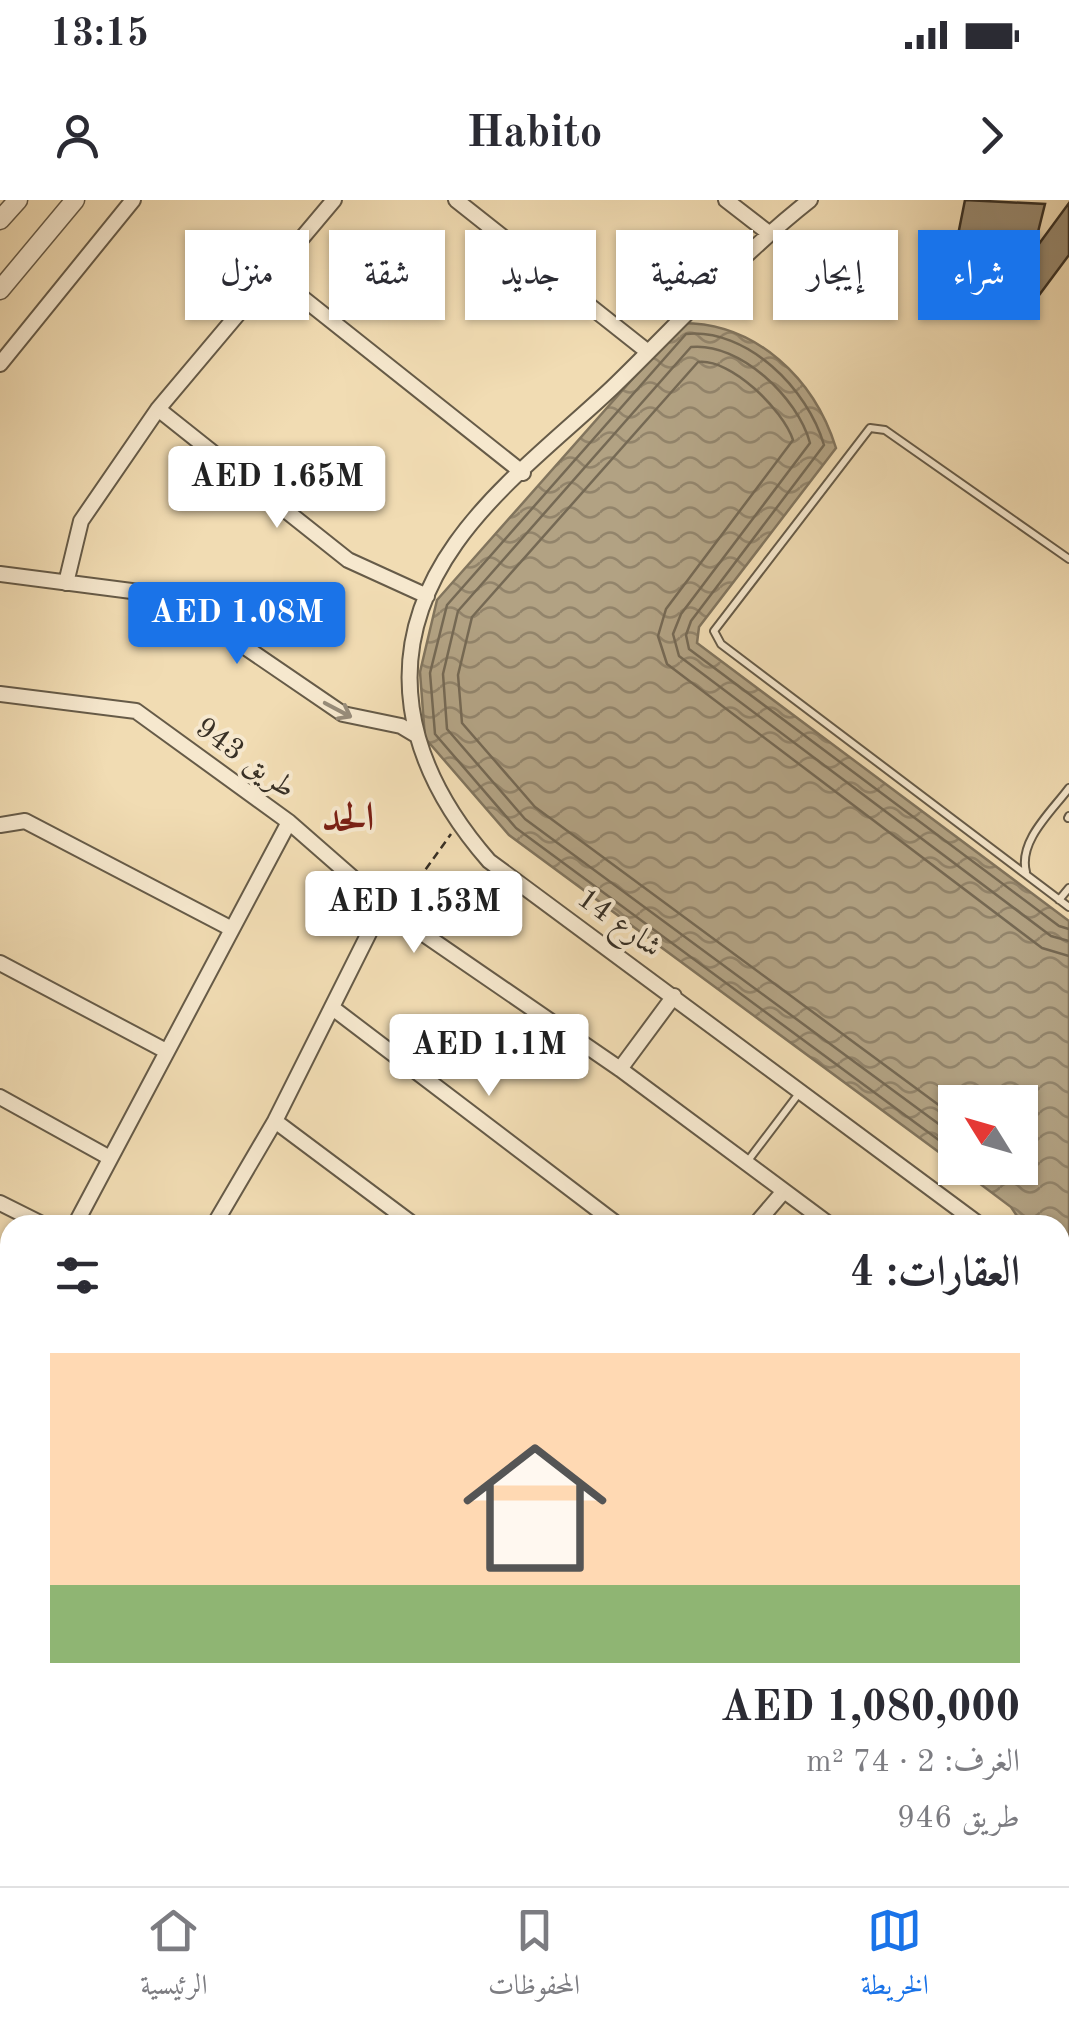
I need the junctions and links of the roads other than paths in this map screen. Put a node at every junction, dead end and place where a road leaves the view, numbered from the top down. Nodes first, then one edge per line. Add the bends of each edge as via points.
1 (18, 200) edge
2 (75, 200) edge
3 (132, 200) edge
4 (334, 200) edge
5 (456, 200) edge
6 (726, 200) edge
7 (810, 200) edge
8 (0, 220) edge
9 (307, 230) edge
10 (770, 234) junction
11 (0, 290) edge
12 (309, 303) edge
13 (231, 320) edge
14 (648, 352) junction
15 (0, 364) edge
16 (158, 409) junction
17 (523, 473) junction
18 (1069, 559) edge
19 (0, 574) edge
20 (66, 583) junction
21 (427, 596) junction
22 (0, 694) edge
23 (416, 735) junction
24 (1069, 788) edge
25 (289, 822) junction
26 (0, 826) edge
27 (1028, 876) junction
28 (1069, 888) edge
29 (1060, 900) junction
30 (1069, 907) edge
31 (388, 909) junction
32 (230, 928) junction
33 (0, 963) edge
34 (674, 996) junction
35 (334, 1008) junction
36 (166, 1051) junction
37 (620, 1069) junction
38 (800, 1091) junction
39 (0, 1097) edge
40 (275, 1121) junction
41 (110, 1158) junction
42 (746, 1163) junction
43 (784, 1191) junction
44 (0, 1203) edge
45 (24, 1215) edge
46 (80, 1215) edge
47 (220, 1215) edge
48 (401, 1215) edge
49 (605, 1215) edge
50 (764, 1215) edge
51 (816, 1215) edge
52 (967, 1215) edge

1 - 8 street
2 - 11 street
3 - 15 street
4 - 9 street
5 - 14 street
6 - 10 street
7 - 10 street, شارع 14
10 - 14 street, شارع 14
12 - 17 street
13 - 16 street
14 - 17 street, شارع 14
16 - 20 street via 81,521
16 - 21 street via 348,560
17 - 21 street, شارع 14 via 456,543
18 - 27 lane via 885,430 870,428 714,631 720,644
19 - 20 street
20 -> 23 street via 179,602 343,714
21 - 23 street, شارع 14 via 410,680
22 - 25 street, طريق 943 via 136,711
23 - 34 street, شارع 14 via 430,778 489,861
24 - 27 lane via 1025,849
25 - 31 street, طريق 943
25 - 32 street, طريق 943
26 - 32 street via 25,821
27 - 29 lane
28 - 29 lane
29 - 30 lane
31 - 35 street
31 - 37 street, طريق 943
32 - 36 street, طريق 943
33 - 36 street
34 - 37 street
34 - 38 street, شارع 14
35 - 40 street
35 - 49 street
36 - 41 street, طريق 943
37 - 42 street, طريق 943
38 - 42 lane
38 - 52 street, شارع 14
39 - 41 street
40 - 47 street
40 - 48 street
41 - 46 street, طريق 943
42 - 43 street, طريق 943
43 - 50 street
43 - 51 street, طريق 943
44 - 45 street

